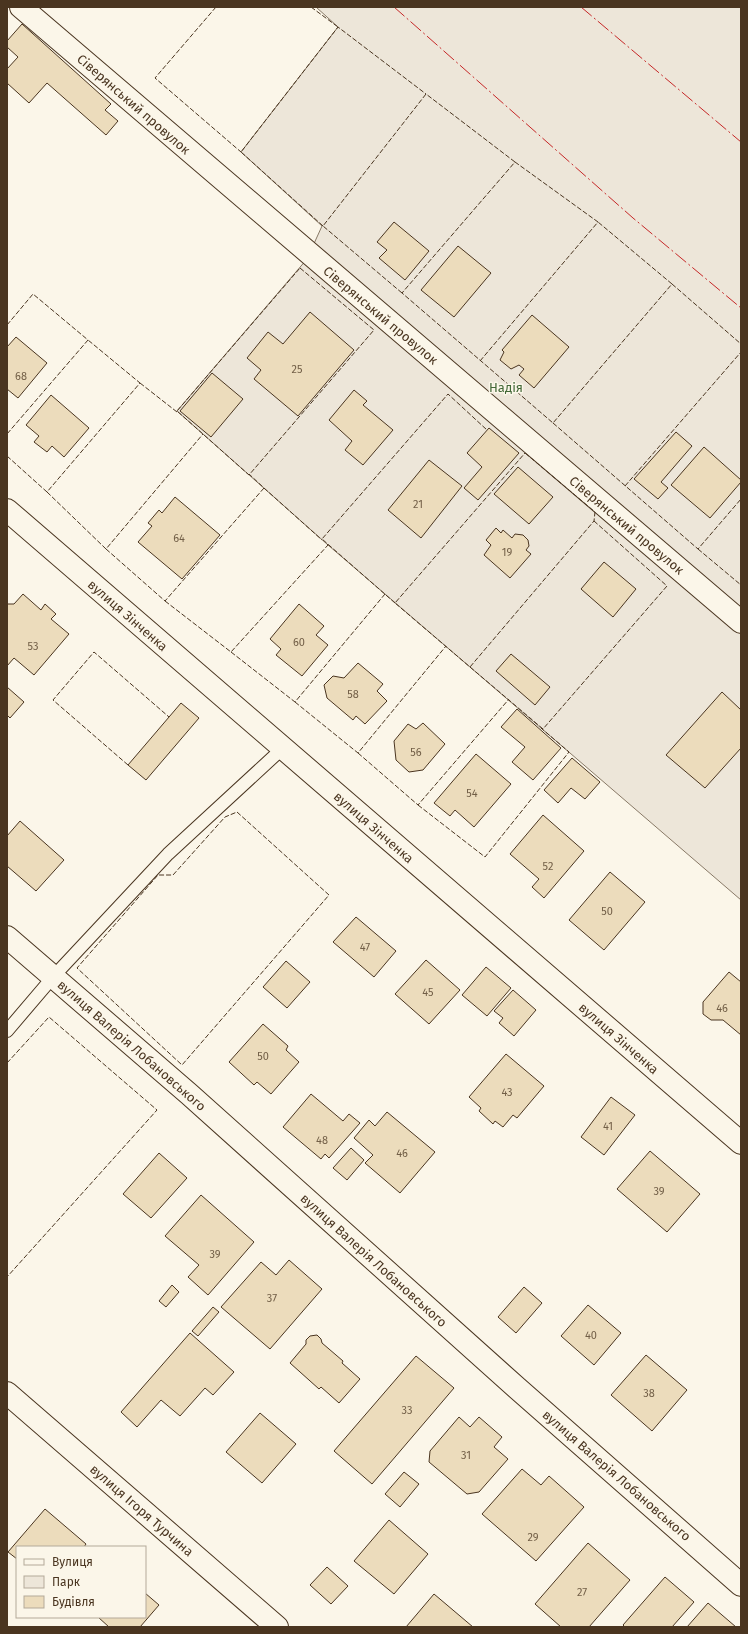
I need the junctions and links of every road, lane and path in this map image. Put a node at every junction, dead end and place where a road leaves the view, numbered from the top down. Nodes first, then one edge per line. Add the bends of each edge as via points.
1 (20, 7) edge
2 (7, 510) edge
3 (741, 622) edge
4 (283, 748) junction
5 (7, 937) edge
6 (53, 977) junction
7 (7, 1031) edge
8 (741, 1143) edge
9 (7, 1393) edge
10 (741, 1585) edge
11 (277, 1627) edge

1 - 3 street, Сіверянський провулок
2 - 4 street, вулиця Зінченка
4 - 6 lane via 168,854
4 - 8 street, вулиця Зінченка
5 - 6 street, вулиця Валерія Лобановського
6 - 7 lane
6 - 10 street, вулиця Валерія Лобановського via 189,1094
9 - 11 street, вулиця Ігоря Турчина

